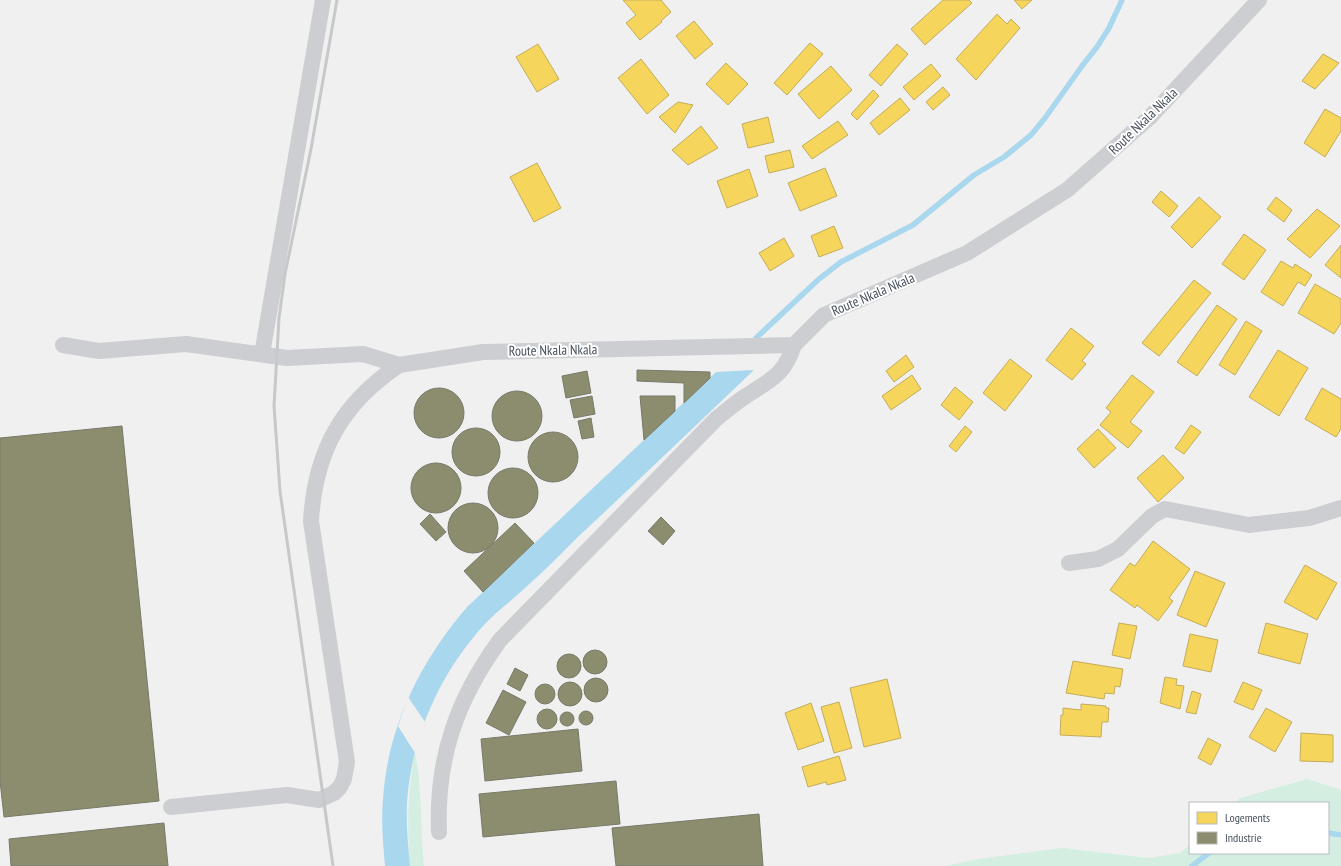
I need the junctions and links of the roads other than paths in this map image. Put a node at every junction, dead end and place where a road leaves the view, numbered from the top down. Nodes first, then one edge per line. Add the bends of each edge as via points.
1 (323, 0) edge
2 (1259, 0) edge
3 (63, 345) dead end
4 (794, 345) junction
5 (262, 354) junction
6 (399, 365) junction
7 (1341, 508) edge
8 (1069, 563) dead end
9 (171, 807) dead end
10 (440, 832) dead end

1 - 5 street
2 - 4 street, Route Nkala Nkala via 1150,117 1067,190 967,253 824,315
3 - 5 street via 99,351 186,344
4 - 6 street, Route Nkala Nkala via 484,352
4 - 10 street via 785,367 777,376 716,419 500,640 483,663 460,707 449,740 440,785
5 - 6 street via 287,358 363,354
6 - 9 street via 366,390 339,423 321,460 312,500 311,521 347,762 344,779 334,793 319,800 287,795
7 - 8 street via 1309,518 1249,525 1165,509 1152,516 1118,549 1098,559

